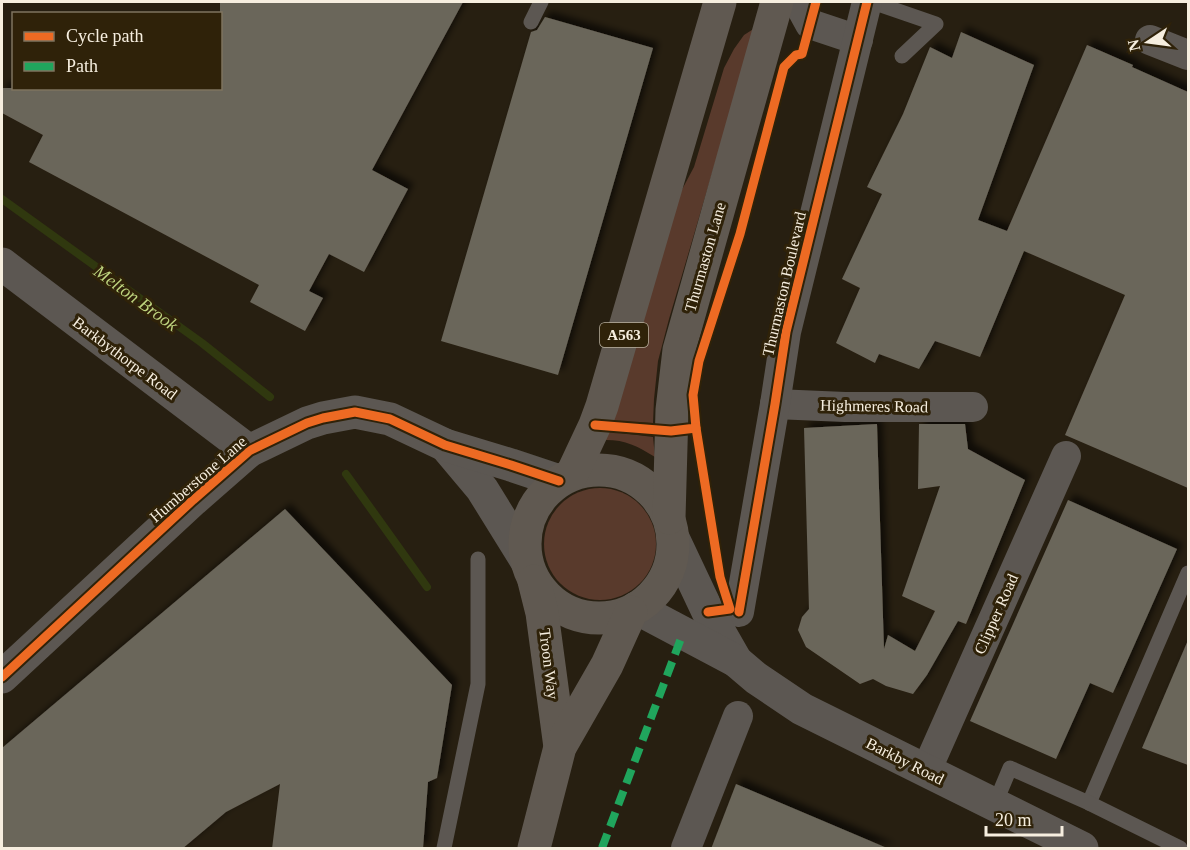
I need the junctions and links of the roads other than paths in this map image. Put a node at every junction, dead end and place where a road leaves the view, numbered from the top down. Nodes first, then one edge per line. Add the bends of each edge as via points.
1 (541, 2) edge
2 (720, 2) edge
3 (777, 2) edge
4 (798, 2) edge
5 (870, 2) edge
6 (531, 22) dead end
7 (858, 40) junction
8 (1150, 40) dead end
9 (1188, 55) edge
10 (902, 56) dead end
11 (2, 264) edge
12 (776, 404) junction
13 (973, 407) dead end
14 (445, 445) junction
15 (249, 451) junction
16 (1066, 456) dead end
17 (566, 477) junction
18 (671, 529) junction
19 (478, 559) dead end
20 (530, 571) junction
21 (1188, 573) edge
22 (634, 610) junction
23 (739, 612) dead end
24 (736, 661) junction
25 (2, 677) edge
26 (738, 716) dead end
27 (560, 747) junction
28 (926, 771) junction
29 (1089, 804) junction
30 (994, 806) junction
31 (444, 849) edge
32 (534, 849) edge
33 (686, 849) edge
34 (1082, 849) edge
35 (1180, 849) edge

1 - 6 lane
2 - 17 highway, A563 via 602,406
3 - 18 highway, Thurmaston Lane via 679,351 672,410
4 - 7 street via 810,24
5 - 7 street, Thurmaston Boulevard
5 - 10 lane via 936,24
7 - 12 street, Thurmaston Boulevard via 786,332
8 - 9 street
11 - 15 street, Barkbythorpe Road
12 - 13 street, Highmeres Road
12 - 23 street, Thurmaston Boulevard
14 - 15 street, Humberstone Lane via 390,418 355,412 307,423
14 - 17 street, Humberstone Lane
14 - 20 street, Humberstone Lane via 482,489
15 - 25 street, Humberstone Lane
16 - 28 street, Clipper Road
17 - 18 highway via 595,469 618,471 658,497
17 - 20 highway via 542,495 530,515 525,537
18 - 22 highway via 668,574 646,603
18 - 24 street, Barkby Road via 708,612
19 - 31 lane via 478,684
20 - 22 highway via 548,599 566,611 587,618 609,618
20 - 27 highway, Troon Way via 543,613
21 - 29 lane
22 - 24 street, Barkby Road
22 - 27 highway, Troon Way
24 - 28 street, Barkby Road via 802,708
26 - 33 street
27 - 32 highway, Troon Way
28 - 30 street, Barkby Road
29 - 30 lane via 1010,768
29 - 35 lane
30 - 34 street, Barkby Road

